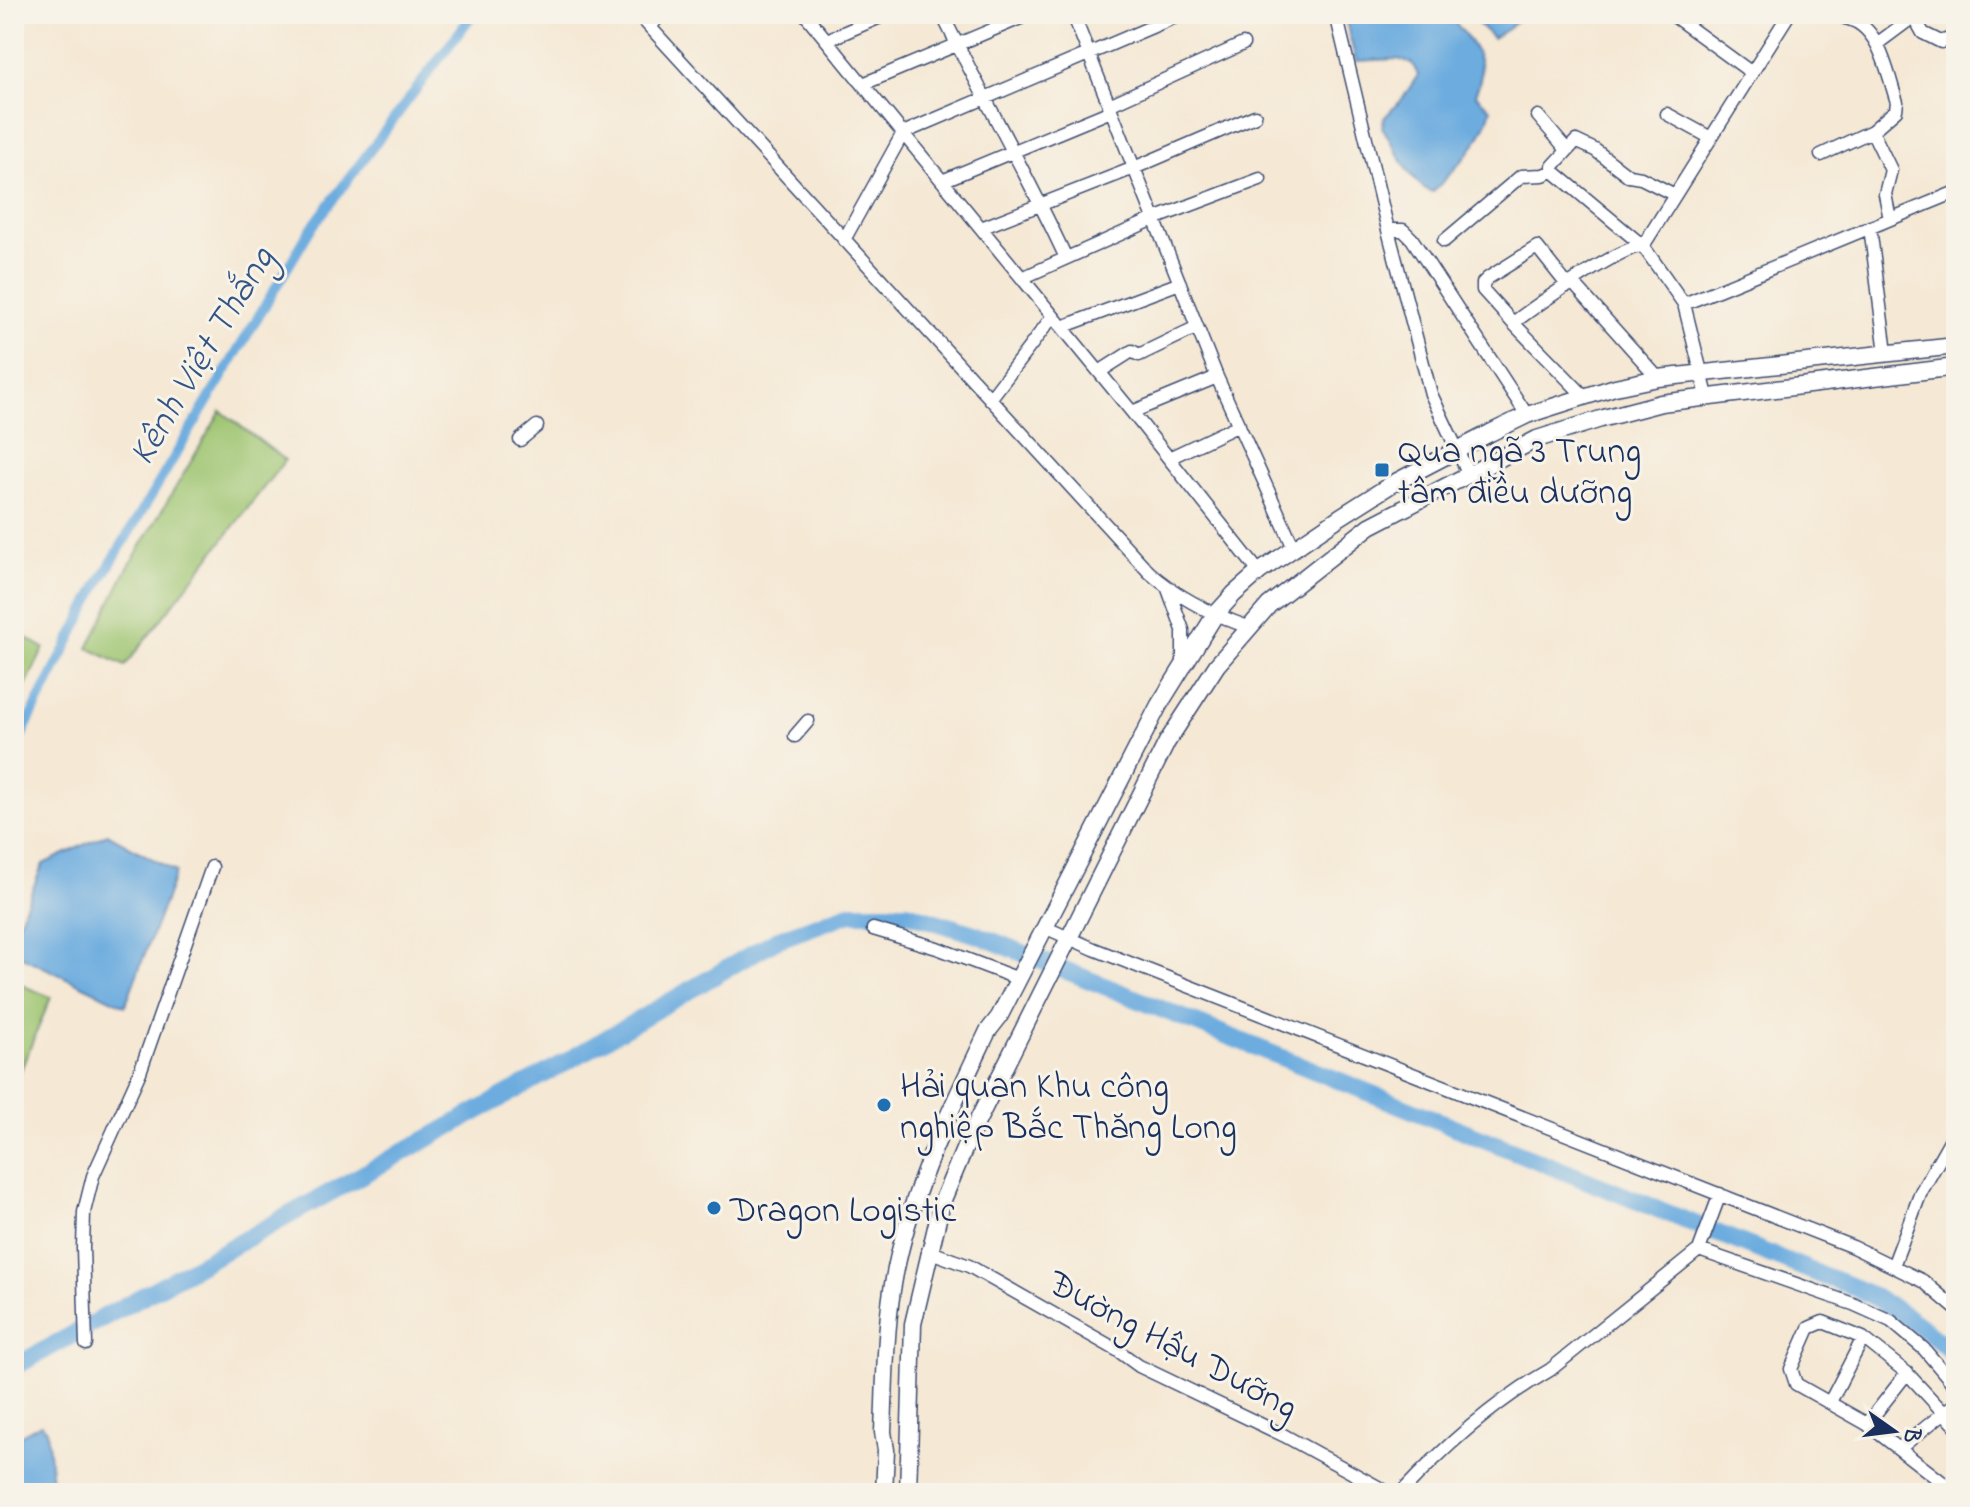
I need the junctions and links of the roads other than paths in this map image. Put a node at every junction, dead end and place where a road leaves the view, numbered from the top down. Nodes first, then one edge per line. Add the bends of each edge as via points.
1 (638, 14) edge
2 (661, 14) edge
3 (805, 14) edge
4 (887, 14) edge
5 (942, 14) edge
6 (1030, 14) edge
7 (1073, 14) edge
8 (1182, 14) edge
9 (1336, 14) edge
10 (1671, 14) edge
11 (1789, 14) edge
12 (1843, 14) edge
13 (1916, 15) edge
14 (650, 27) junction
15 (827, 40) junction
16 (1956, 41) edge
17 (1878, 43) junction
18 (1243, 44) dead end
19 (957, 45) junction
20 (1088, 53) junction
21 (1752, 73) junction
22 (863, 84) junction
23 (983, 98) junction
24 (1110, 108) junction
25 (1667, 114) dead end
26 (1255, 116) dead end
27 (1538, 116) dead end
28 (1872, 131) junction
29 (903, 133) junction
30 (1711, 138) junction
31 (1014, 150) junction
32 (1567, 150) junction
33 (1821, 155) dead end
34 (1134, 168) junction
35 (1553, 171) junction
36 (1260, 179) dead end
37 (942, 181) junction
38 (1956, 192) edge
39 (1675, 195) junction
40 (1041, 204) junction
41 (1154, 219) junction
42 (1890, 219) junction
43 (1870, 227) junction
44 (981, 228) junction
45 (1388, 230) junction
46 (844, 240) junction
47 (1444, 241) dead end
48 (1643, 246) junction
49 (1066, 258) junction
50 (1022, 278) junction
51 (1180, 283) junction
52 (1570, 284) junction
53 (1684, 304) junction
54 (1053, 316) junction
55 (1513, 323) junction
56 (1062, 327) junction
57 (1197, 327) junction
58 (1956, 346) edge
59 (1886, 353) junction
60 (1956, 367) edge
61 (1099, 372) junction
62 (1701, 373) junction
63 (1217, 377) junction
64 (1658, 378) junction
65 (1584, 396) junction
66 (1707, 396) junction
67 (990, 399) junction
68 (1132, 412) junction
69 (1527, 415) junction
70 (1239, 425) junction
71 (537, 426) dead end
72 (520, 440) dead end
73 (1457, 450) junction
74 (1169, 458) junction
75 (1469, 475) junction
76 (1294, 548) junction
77 (1259, 572) junction
78 (1168, 589) junction
79 (1215, 615) junction
80 (1248, 627) junction
81 (1183, 667) junction
82 (808, 721) dead end
83 (795, 736) dead end
84 (212, 867) dead end
85 (1044, 927) junction
86 (873, 929) dead end
87 (1067, 938) junction
88 (1021, 974) junction
89 (1956, 1130) edge
90 (1720, 1194) junction
91 (1701, 1244) junction
92 (928, 1251) junction
93 (1893, 1266) junction
94 (1956, 1309) edge
95 (1863, 1338) junction
96 (86, 1344) dead end
97 (1907, 1373) junction
98 (1956, 1387) edge
99 (1830, 1402) junction
100 (1956, 1403) edge
101 (1942, 1412) junction
102 (1867, 1424) junction
103 (1956, 1426) edge
104 (1900, 1448) junction
105 (884, 1493) edge
106 (908, 1493) edge
107 (1389, 1493) edge
108 (1401, 1493) edge
109 (1956, 1493) edge

1 - 14 street
2 - 14 street
3 - 15 street
4 - 15 street
5 - 19 street
6 - 19 street
7 - 20 street
8 - 20 street
9 - 45 street
10 - 21 street
11 - 21 street
12 - 17 street via 1857,20
13 - 16 street via 1923,33 1941,42
13 - 17 street
14 - 46 street
15 - 22 street
17 - 28 street via 1897,102 1896,110
18 - 24 street
19 - 22 street
19 - 23 street
20 - 23 street
20 - 24 street
21 - 30 street
22 - 29 street
23 - 29 street
23 - 31 street
24 - 31 street
24 - 34 street
25 - 30 street
26 - 34 street
27 - 32 street
28 - 33 street
28 - 42 street via 1891,170 1885,194
29 - 37 street
29 - 46 street
30 - 39 street
31 - 37 street
31 - 40 street
32 - 35 street
32 - 39 street via 1576,141 1582,143 1629,176
34 - 40 street
34 - 41 street
35 - 47 street via 1521,176
35 - 48 street
36 - 41 street
37 - 44 street
38 - 42 street
39 - 48 street
40 - 44 street
40 - 49 street
41 - 49 street
41 - 51 street
42 - 43 street
43 - 53 street
43 - 59 street
44 - 50 street
45 - 69 street via 1403,230 1412,239
45 - 73 street via 1431,394
46 - 67 street
48 - 52 street via 1628,248
48 - 53 street
49 - 50 street
50 - 54 street
51 - 56 street
51 - 57 street
52 - 55 street
52 - 55 street via 1538,247 1488,278 1483,290
52 - 64 street
53 - 62 street
54 - 56 street
54 - 67 street
55 - 65 street
56 - 61 street
57 - 61 street via 1139,355 1132,351
57 - 63 street
58 - 59 main road
59 - 62 main road
60 - 66 main road
61 - 68 street
62 - 64 main road
62 - 66 street
63 - 68 street
63 - 70 street
64 - 65 main road
65 - 69 main road
66 - 75 main road via 1661,403 1537,439
67 - 78 street
68 - 74 street
69 - 73 main road
70 - 74 street
70 - 76 street
71 - 72 street
73 - 75 street
73 - 76 main road via 1392,484
74 - 77 street
75 - 80 main road via 1370,526
76 - 77 main road
77 - 79 main road
78 - 79 street
78 - 81 street via 1183,630
79 - 80 street
79 - 81 main road
80 - 87 main road via 1195,695 1167,742
81 - 85 main road
82 - 83 street
84 - 96 street via 140,1072 93,1176 84,1212
85 - 87 street
85 - 88 main road
86 - 88 street
87 - 90 street
87 - 92 main road via 968,1140
88 - 105 main road via 933,1148 904,1236 888,1332
89 - 93 street via 1921,1192
90 - 91 street
90 - 93 street
91 - 98 street via 1891,1321
91 - 108 street via 1550,1370 1443,1448
92 - 106 main road via 913,1324
92 - 107 street, Đường Hậu Dưỡng via 969,1266 1139,1366
93 - 94 street via 1923,1281
95 - 97 street
95 - 99 street
95 - 99 street via 1823,1322 1809,1328 1791,1369 1796,1384
97 - 101 street
97 - 102 street
99 - 102 street
100 - 101 street
101 - 103 street
101 - 104 street
102 - 104 street
104 - 109 street

